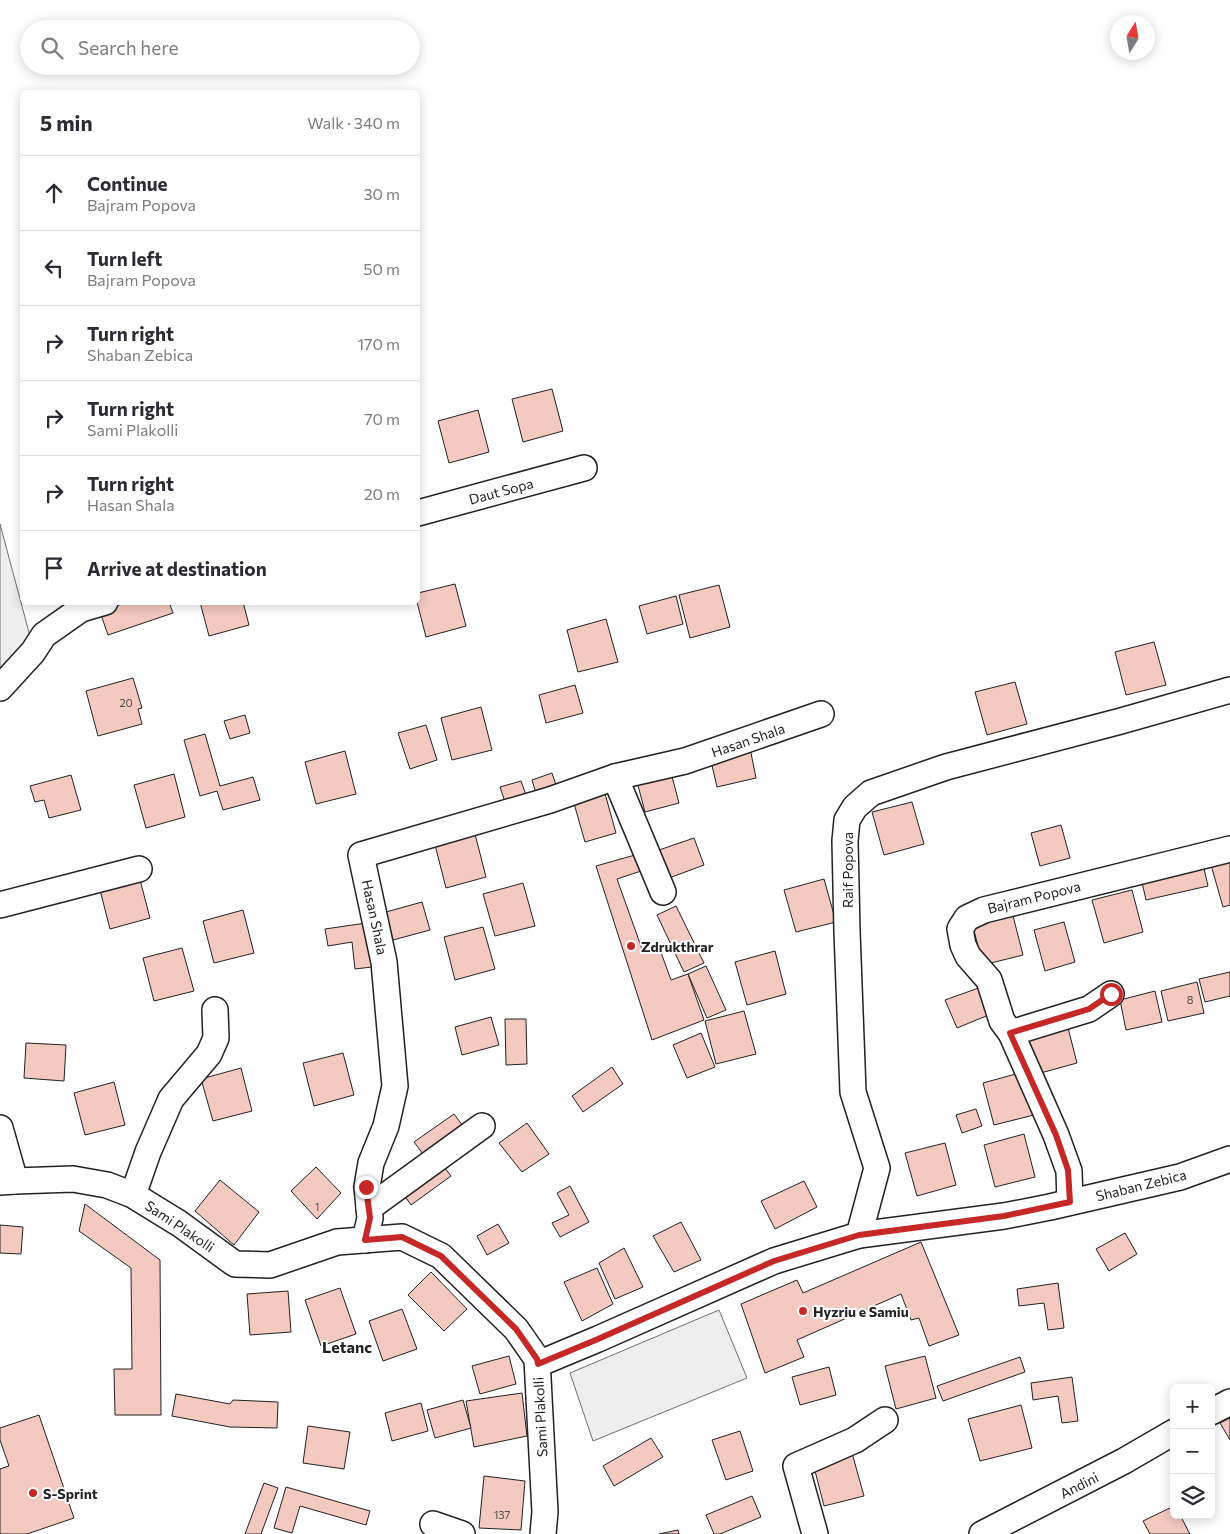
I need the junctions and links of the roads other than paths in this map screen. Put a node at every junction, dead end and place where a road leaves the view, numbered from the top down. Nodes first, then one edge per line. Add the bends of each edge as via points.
1 (584, 468) dead end
2 (420, 513) edge
3 (92, 605) edge
4 (0, 688) edge
5 (1230, 690) edge
6 (821, 714) dead end
7 (615, 777) junction
8 (1230, 849) edge
9 (139, 869) dead end
10 (663, 892) dead end
11 (0, 905) edge
12 (1111, 994) dead end
13 (215, 1010) dead end
14 (1010, 1033) junction
15 (482, 1126) dead end
16 (0, 1128) edge
17 (1230, 1159) edge
18 (7, 1182) edge
19 (133, 1194) junction
20 (1070, 1202) junction
21 (369, 1208) junction
22 (859, 1235) junction
23 (365, 1240) junction
24 (538, 1364) junction
25 (1230, 1402) edge
26 (1215, 1410) edge
27 (885, 1420) dead end
28 (1170, 1434) edge
29 (433, 1524) dead end
30 (462, 1534) edge
31 (543, 1534) edge
32 (815, 1534) edge
33 (982, 1534) edge

1 - 2 street, Daut Sopa
3 - 4 street via 81,608 44,635
5 - 22 street, Raif Popova via 946,767 871,793 855,807 847,820 845,841 853,1092 877,1168
6 - 7 street, Hasan Shala via 686,761
7 - 10 street
7 - 21 street, Hasan Shala via 550,800 361,855 384,962 395,1086 386,1126 371,1163 366,1187
8 - 14 street, Bajram Popova via 984,910 967,918 960,929 963,945 968,956 990,980 1002,1021
9 - 11 street
12 - 14 street via 1089,1009
13 - 19 street, Sami Plakolli via 216,1038 209,1054 171,1099
14 - 20 street, Bajram Popova via 1059,1144 1068,1170
15 - 21 street
16 - 18 street
17 - 20 street, Shaban Zebica via 1180,1177
18 - 19 street, Sami Plakolli via 73,1179
19 - 23 street, Sami Plakolli via 235,1264 270,1265 337,1242
20 - 22 street, Shaban Zebica via 1004,1216
21 - 23 street, Hasan Shala
22 - 24 street, Shaban Zebica via 774,1261
23 - 24 street, Sami Plakolli via 402,1237 441,1256 516,1329
24 - 31 street, Sami Plakolli via 545,1512
25 - 26 street
27 - 32 street via 855,1440 796,1466
28 - 33 street, Andini
29 - 30 street

